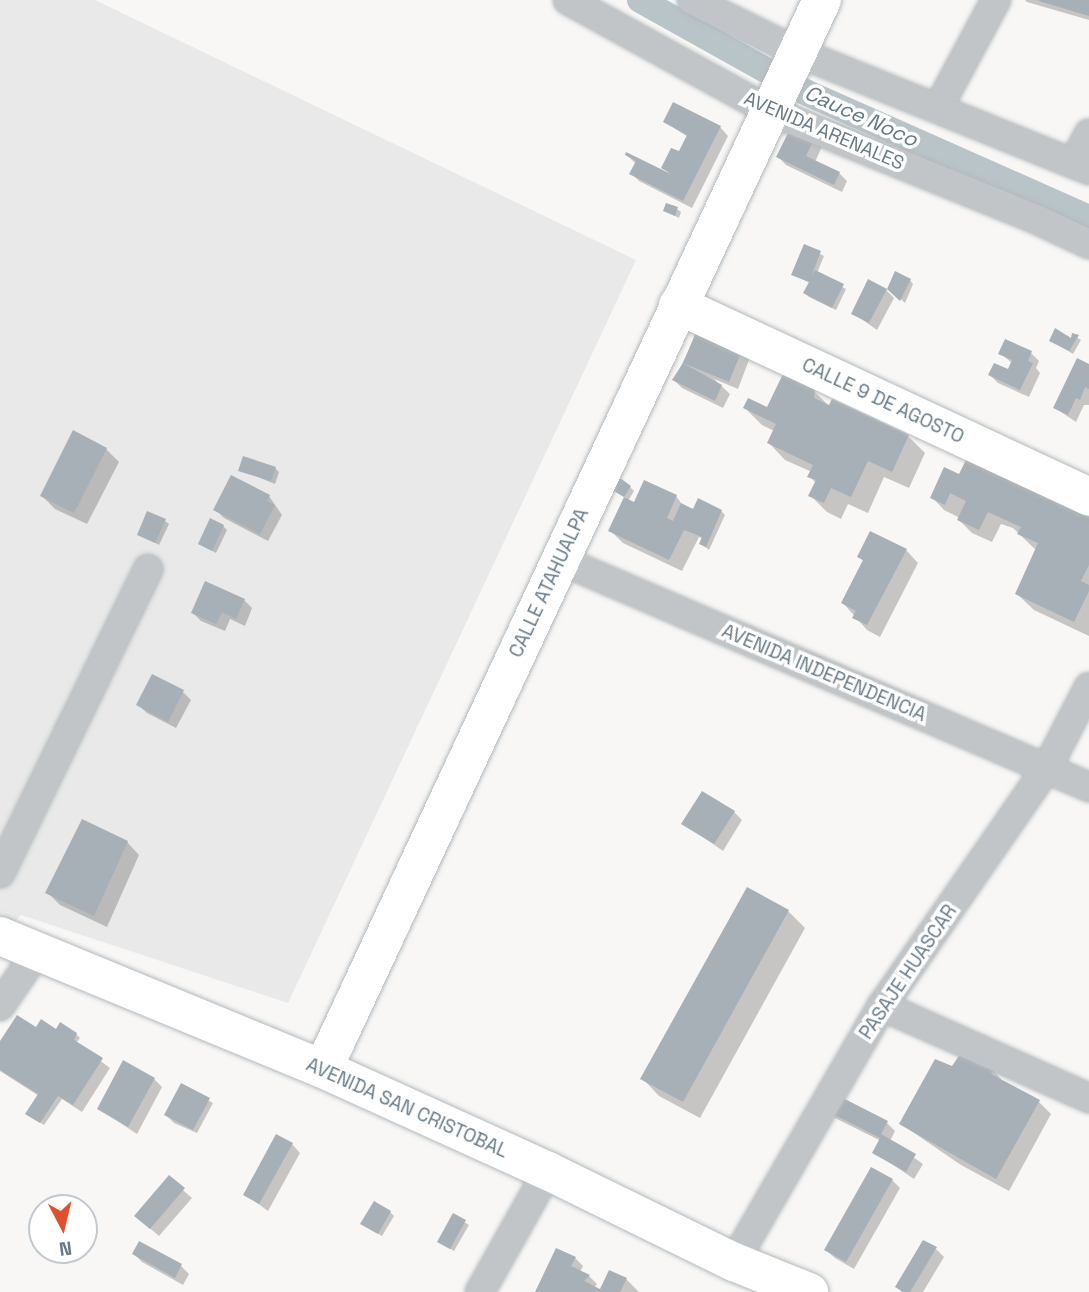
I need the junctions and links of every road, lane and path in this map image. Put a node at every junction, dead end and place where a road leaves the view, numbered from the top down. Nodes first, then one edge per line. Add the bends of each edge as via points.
1 (568, 0) edge
2 (692, 0) edge
3 (822, 0) edge
4 (996, 0) edge
5 (794, 57) junction
6 (773, 105) junction
7 (938, 108) junction
8 (1089, 134) edge
9 (1081, 166) edge
10 (1089, 244) edge
11 (683, 294) junction
12 (1089, 472) edge
13 (1089, 497) edge
14 (559, 560) junction
15 (148, 569) dead end
16 (1089, 687) edge
17 (1046, 768) junction
18 (1089, 787) edge
19 (0, 873) edge
20 (0, 936) edge
21 (37, 952) junction
22 (0, 1006) edge
23 (881, 1006) junction
24 (323, 1069) junction
25 (1089, 1098) edge
26 (548, 1171) junction
27 (753, 1276) edge
28 (480, 1292) edge
29 (809, 1292) edge

1 - 6 street, AVENIDA ARENALES
2 - 5 street
3 - 5 main road, CALLE ATAHUALPA
4 - 7 street
5 - 6 main road, CALLE ATAHUALPA
5 - 7 street
6 - 10 street, AVENIDA ARENALES
6 - 11 main road, CALLE ATAHUALPA
7 - 9 street
8 - 9 street
11 - 12 main road, CALLE 9 DE AGOSTO
11 - 13 main road, CALLE 9 DE AGOSTO
11 - 14 main road, CALLE ATAHUALPA
14 - 17 street, AVENIDA INDEPENDENCIA
14 - 24 main road, CALLE ATAHUALPA
15 - 19 street
16 - 17 street, PASAJE HUASCAR
17 - 18 street, AVENIDA INDEPENDENCIA
17 - 23 street, PASAJE HUASCAR
20 - 21 main road, AVENIDA SAN CRISTOBAL
21 - 22 street
21 - 24 main road, AVENIDA SAN CRISTOBAL
23 - 25 street
23 - 27 street, PASAJE HUASCAR
24 - 26 main road, AVENIDA SAN CRISTOBAL
26 - 27 main road, AVENIDA SAN CRISTOBAL
26 - 28 street
27 - 29 main road, AVENIDA SAN CRISTOBAL

